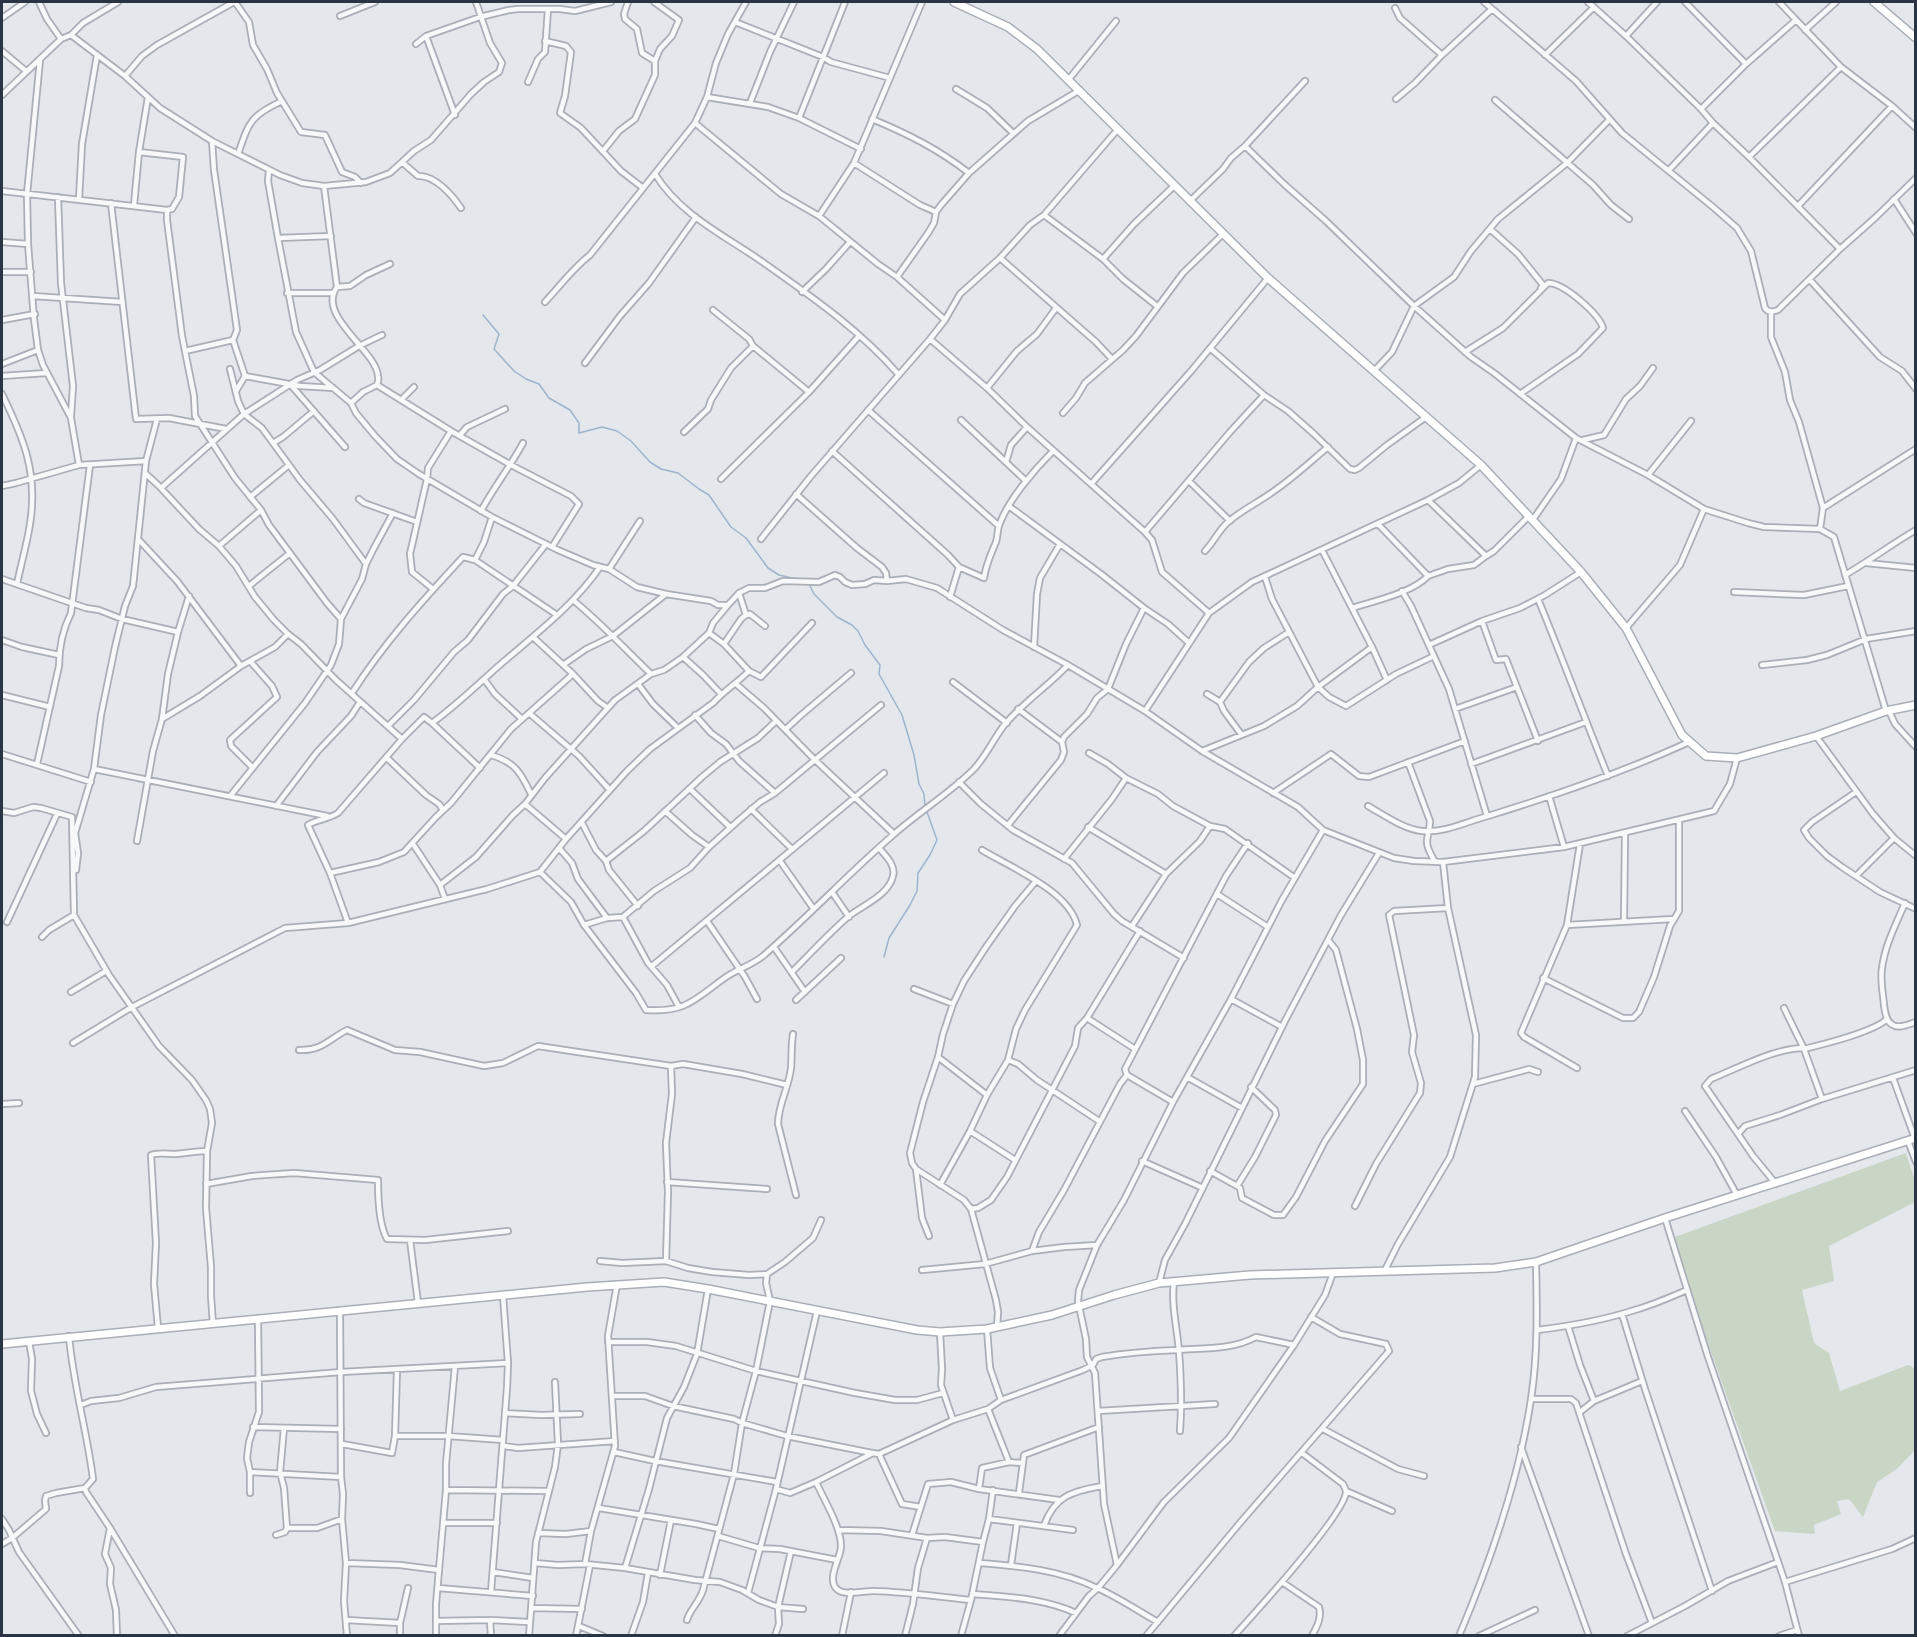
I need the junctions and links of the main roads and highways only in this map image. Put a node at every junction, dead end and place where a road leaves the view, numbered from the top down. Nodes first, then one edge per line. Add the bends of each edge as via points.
1 (954, 2) edge
2 (1874, 2) edge
3 (1916, 38) edge
4 (1916, 705) edge
5 (1913, 1139) edge
6 (2, 1344) edge

1 - 4 main road via 1008,27 1037,49 1268,278 1482,465 1581,572 1626,628 1682,735 1706,756 1737,758
2 - 3 main road
5 - 6 main road via 1536,1262 1495,1268 1250,1275 1159,1282 1052,1315 987,1329 917,1330 664,1282

